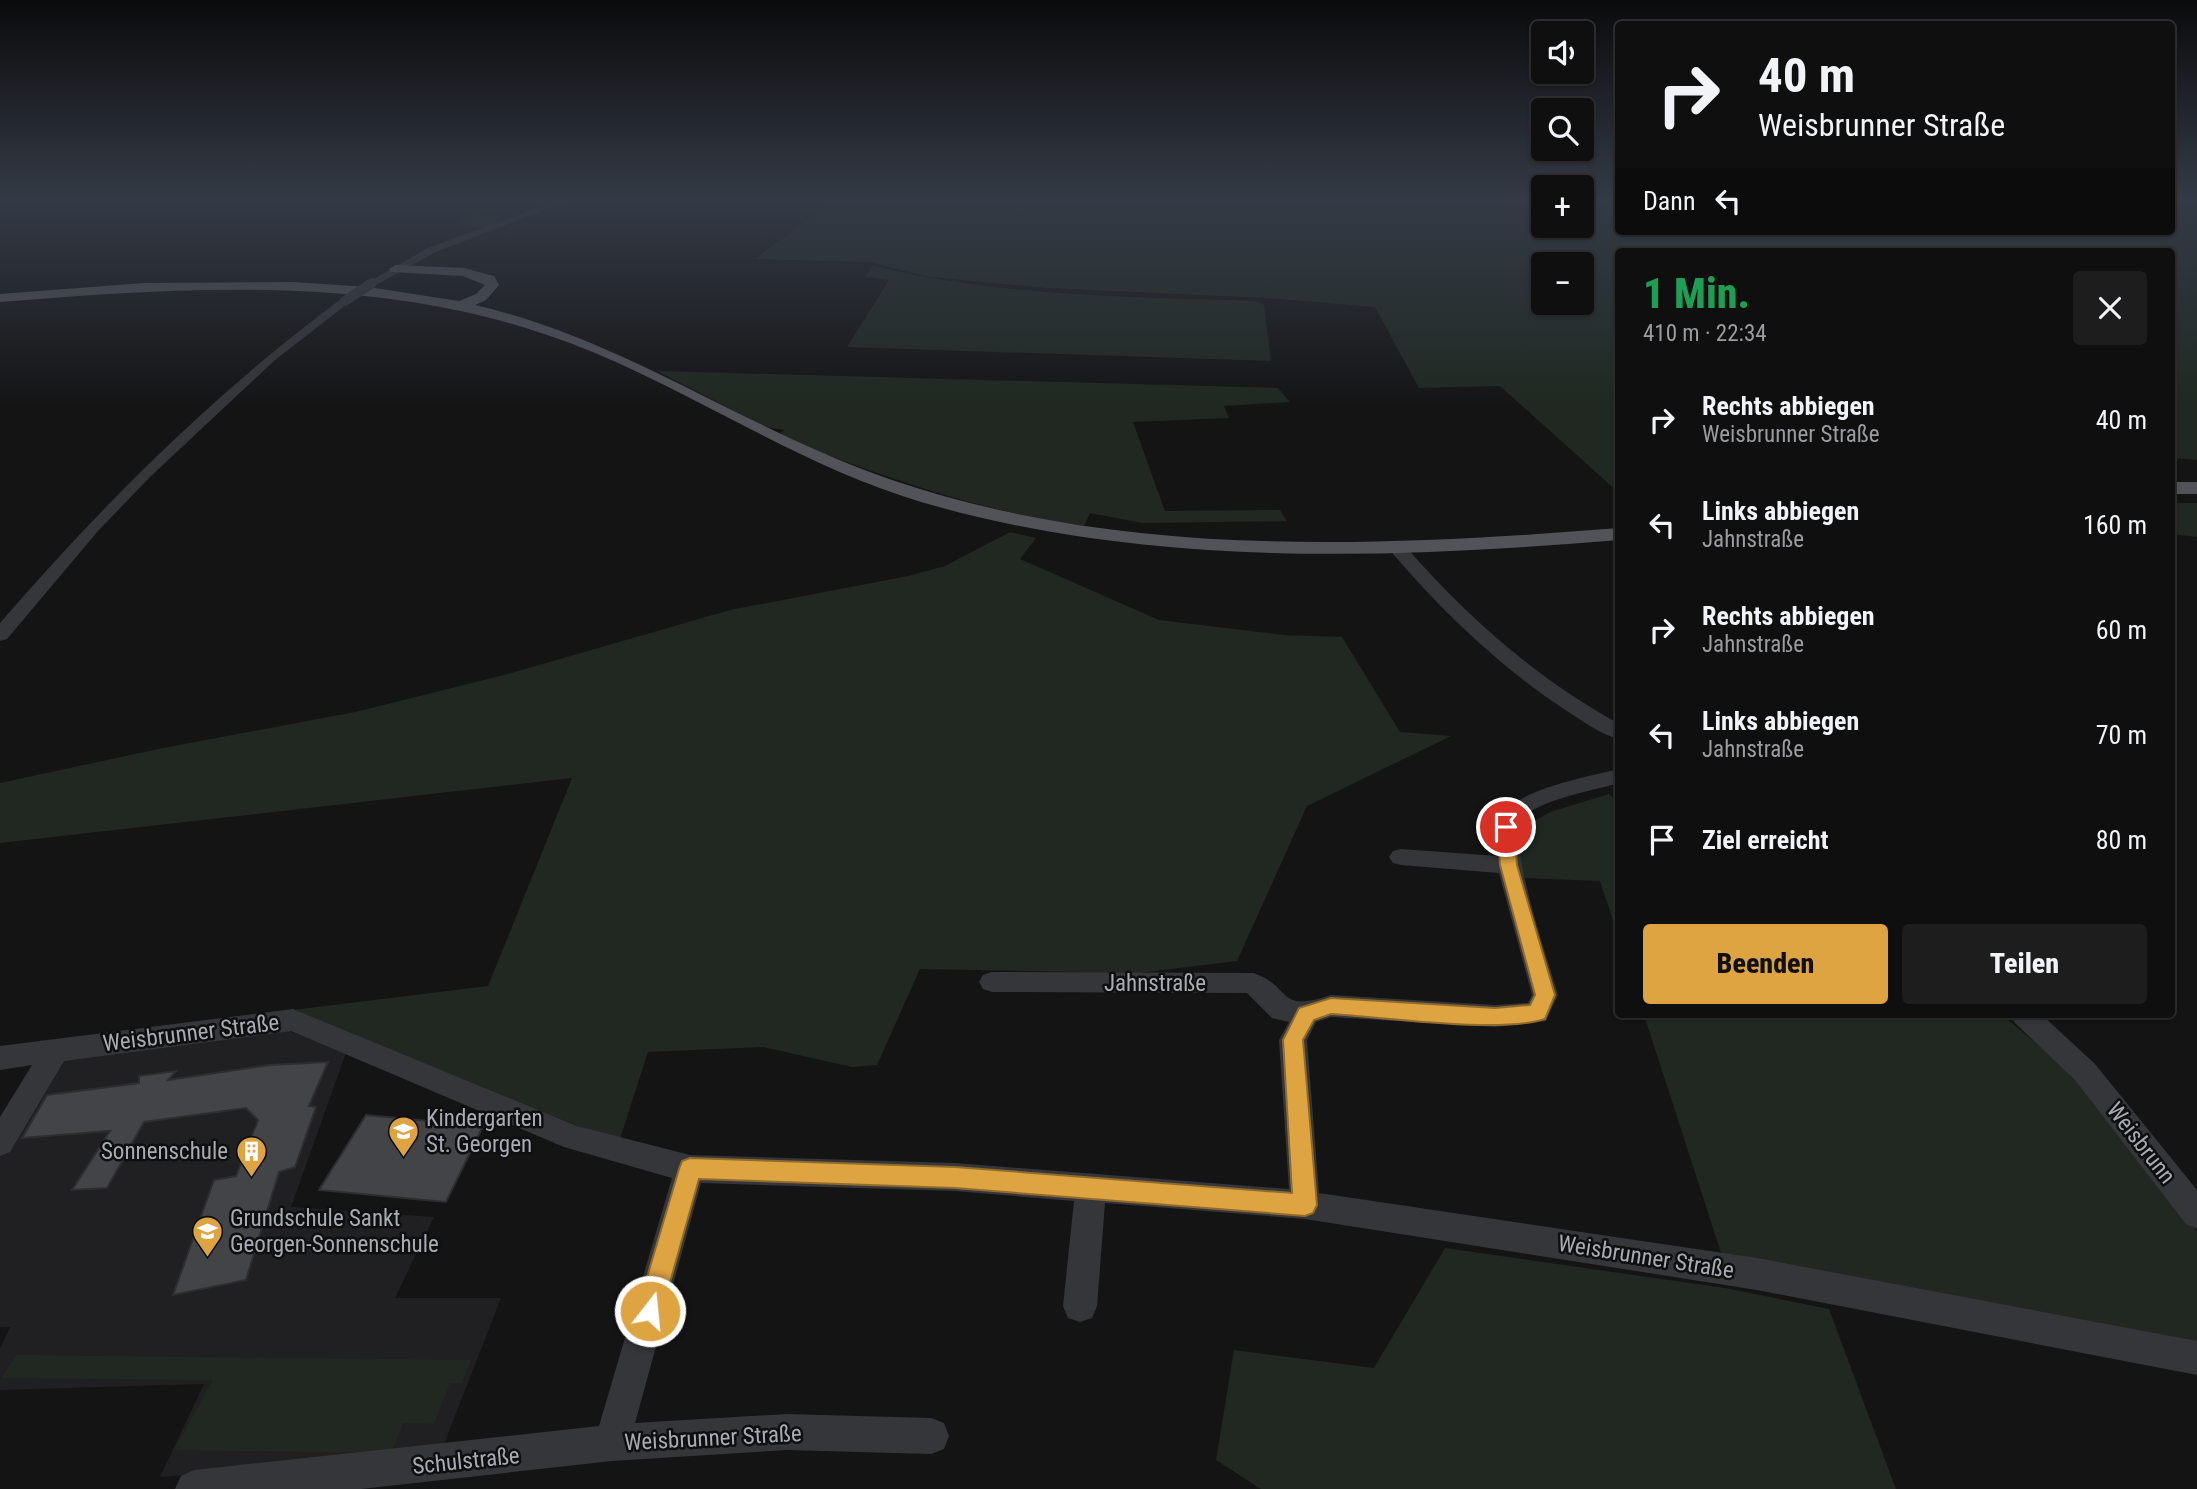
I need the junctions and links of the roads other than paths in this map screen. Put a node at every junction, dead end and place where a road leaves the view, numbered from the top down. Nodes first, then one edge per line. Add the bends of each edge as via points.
1 (396, 269) edge
2 (407, 269) edge
3 (0, 298) edge
4 (458, 306) junction
5 (2175, 488) edge
6 (2197, 488) edge
7 (1615, 534) edge
8 (1399, 550) junction
9 (0, 635) edge
10 (1615, 731) edge
11 (1615, 777) edge
12 (1401, 857) dead end
13 (1508, 865) junction
14 (992, 982) dead end
15 (1307, 1014) junction
16 (2027, 1018) edge
17 (56, 1051) junction
18 (0, 1058) edge
19 (0, 1143) edge
20 (690, 1169) junction
21 (1091, 1187) junction
22 (1305, 1205) junction
23 (2197, 1214) edge
24 (1080, 1306) dead end
25 (2197, 1358) edge
26 (931, 1436) dead end
27 (612, 1443) junction
28 (194, 1489) edge

1 - 9 street, bridge via 271,357 92,528
2 - 4 main road via 464,272 489,279 492,285 485,294
3 - 4 main road via 167,287 253,287 368,293
4 - 8 main road via 513,317 579,340 825,462 957,506 1069,530 1172,543
5 - 6 main road
7 - 8 main road
8 - 10 street via 1520,671
11 - 13 street, Jahnstraße via 1533,801 1516,811 1506,827
12 - 13 street
13 - 15 street, Jahnstraße via 1545,995 1537,1013 1495,1016 1331,1006
14 - 15 street, Jahnstraße via 1253,983 1281,1010
15 - 22 street via 1293,1040
16 - 23 street, Weisbrunn via 2085,1072
17 - 18 street, Weisbrunner Straße
17 - 19 street
17 - 20 street, Weisbrunner Straße via 293,1020 574,1138
20 - 21 street, Weisbrunner Straße via 955,1177
20 - 27 street, Weisbrunner Straße
21 - 22 street, Weisbrunner Straße
21 - 24 street
22 - 25 street, Weisbrunner Straße via 1757,1274
26 - 27 street, Weisbrunner Straße via 773,1432
27 - 28 street, Schulstraße

